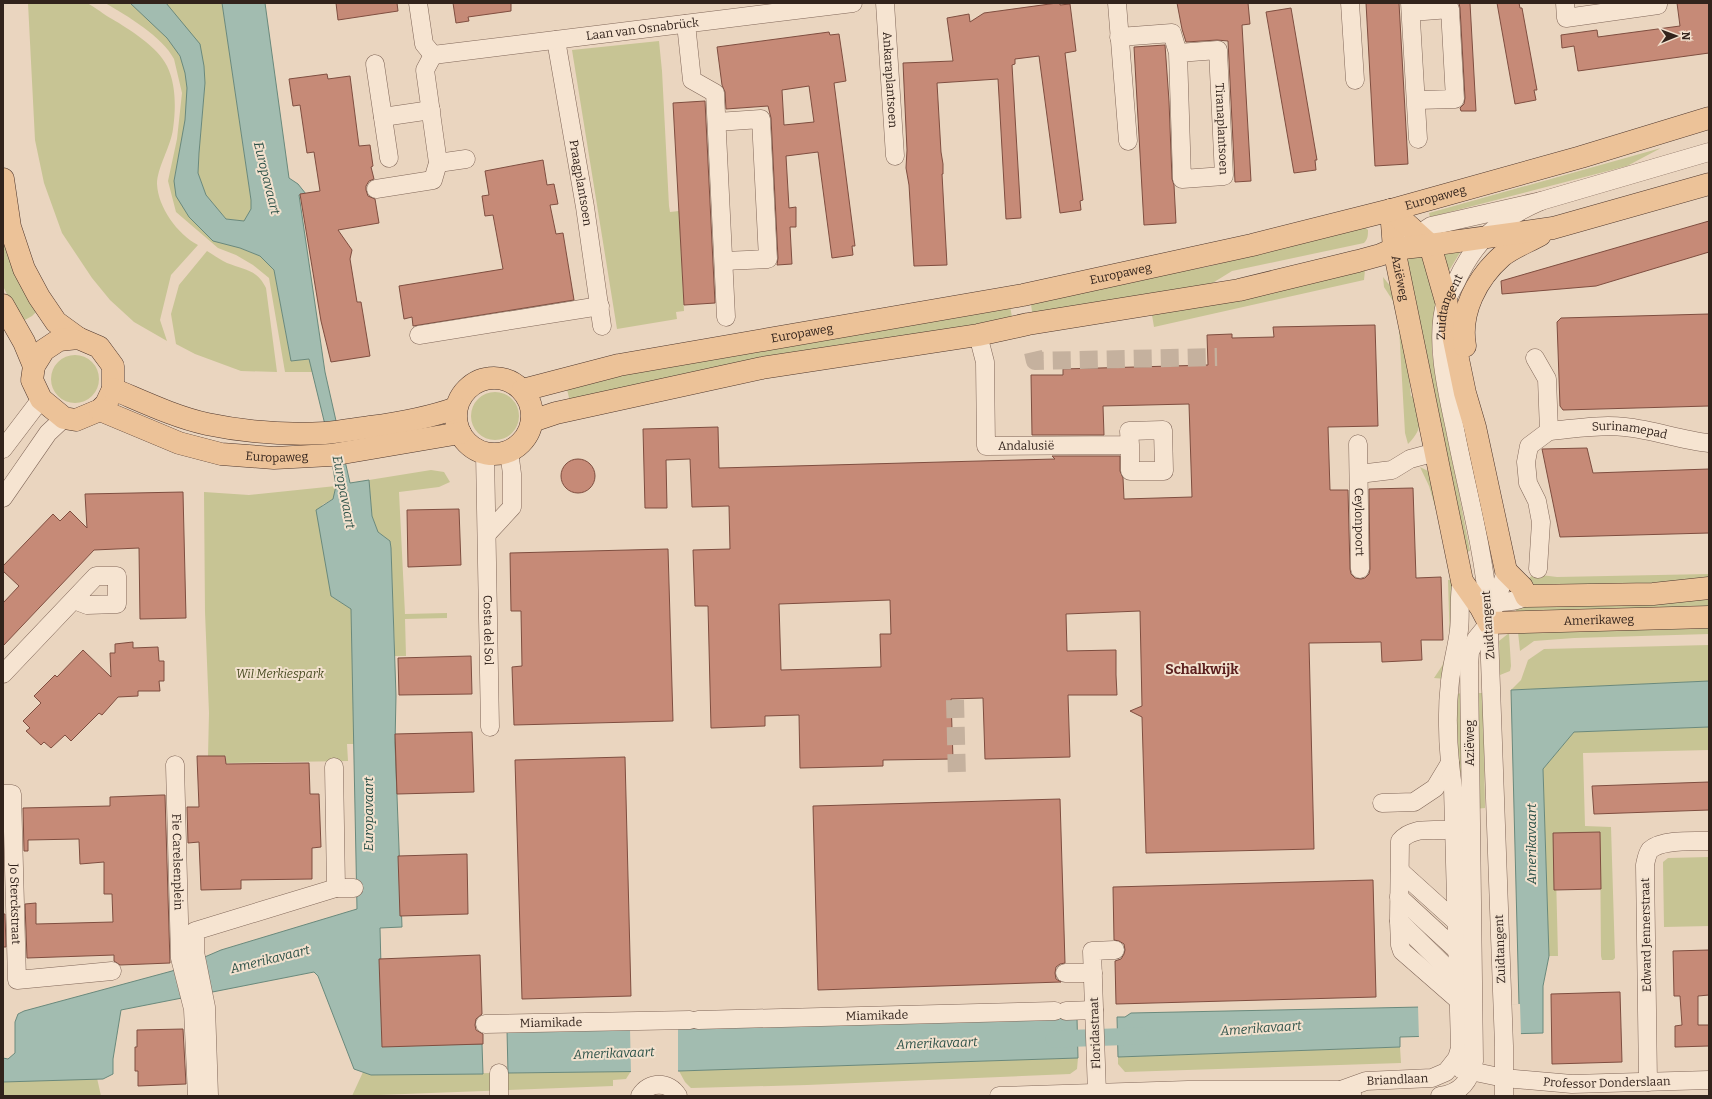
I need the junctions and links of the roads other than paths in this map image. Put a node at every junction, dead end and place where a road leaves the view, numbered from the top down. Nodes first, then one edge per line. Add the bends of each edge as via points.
1 (418, 3) edge
2 (853, 3) edge
3 (885, 3) edge
4 (1117, 3) edge
5 (1350, 3) edge
6 (1565, 3) edge
7 (1658, 3) edge
8 (1411, 8) edge
9 (686, 24) junction
10 (1119, 37) junction
11 (556, 40) junction
12 (1178, 53) junction
13 (433, 55) junction
14 (375, 64) dead end
15 (1354, 80) dead end
16 (1417, 100) junction
17 (431, 110) junction
18 (383, 117) junction
19 (1709, 118) edge
20 (717, 122) junction
21 (1418, 139) dead end
22 (1128, 141) dead end
23 (1709, 152) edge
24 (895, 156) dead end
25 (389, 158) dead end
26 (466, 159) dead end
27 (438, 163) junction
28 (3, 179) edge
29 (1709, 184) edge
30 (376, 189) dead end
31 (1541, 202) junction
32 (1391, 210) junction
33 (1553, 228) junction
34 (1427, 235) junction
35 (1483, 238) junction
36 (1394, 249) junction
37 (724, 261) junction
38 (1446, 301) junction
39 (3, 305) edge
40 (600, 306) junction
41 (726, 317) dead end
42 (602, 326) dead end
43 (978, 334) junction
44 (419, 335) dead end
45 (78, 338) junction
46 (1535, 358) dead end
47 (34, 366) junction
48 (113, 389) junction
49 (523, 390) junction
50 (41, 399) junction
51 (456, 408) junction
52 (100, 410) junction
53 (64, 418) junction
54 (532, 421) junction
55 (1475, 427) junction
56 (1549, 431) junction
57 (460, 433) junction
58 (1709, 443) edge
59 (1358, 444) dead end
60 (1130, 445) dead end
61 (3, 449) edge
62 (509, 451) junction
63 (1436, 452) junction
64 (485, 453) junction
65 (1359, 474) junction
66 (3, 498) edge
67 (487, 534) junction
68 (1360, 569) dead end
69 (1538, 569) dead end
70 (1506, 571) junction
71 (1462, 581) junction
72 (1709, 588) edge
73 (1526, 596) junction
74 (74, 600) dead end
75 (1488, 610) junction
76 (1709, 617) edge
77 (1459, 628) junction
78 (3, 674) edge
79 (490, 727) dead end
80 (1450, 763) junction
81 (175, 765) dead end
82 (334, 767) dead end
83 (8, 794) edge
84 (1382, 803) dead end
85 (1470, 824) junction
86 (1454, 831) junction
87 (1709, 841) edge
88 (1400, 871) junction
89 (336, 888) junction
90 (354, 888) dead end
91 (1399, 897) junction
92 (1115, 950) dead end
93 (187, 955) junction
94 (1460, 966) junction
95 (10, 967) edge
96 (112, 971) dead end
97 (1065, 973) dead end
98 (1093, 973) junction
99 (200, 1008) junction
100 (1094, 1012) junction
101 (485, 1024) dead end
102 (1468, 1038) junction
103 (1451, 1066) junction
104 (1472, 1071) junction
105 (499, 1073) dead end
106 (1709, 1080) edge
107 (1648, 1082) junction
108 (1504, 1087) edge
109 (1341, 1090) junction
110 (1188, 1093) edge
111 (1097, 1094) junction
112 (197, 1096) edge
113 (209, 1096) edge
114 (499, 1096) edge
115 (640, 1096) edge
116 (678, 1096) edge
117 (999, 1096) edge
118 (1360, 1096) edge
119 (1440, 1096) edge

1 - 13 street via 424,44
2 - 9 street, Laan van Osnabrück
3 - 24 street, Ankaraplantsoen
4 - 10 street
5 - 15 street
6 - 7 street via 1566,18
8 - 16 street
8 - 16 street via 1450,9 1455,100
9 - 11 street, Laan van Osnabrück
9 - 20 street via 692,80 715,93
10 - 12 street, Tiranaplantsoen via 1172,33
10 - 22 street
11 - 13 street, Laan van Osnabrück
11 - 40 street, Praagplantsoen
12 - 12 street, Tiranaplantsoen via 1218,50 1224,176 1182,179
13 - 17 street via 425,70
14 - 18 street
16 - 21 street
17 - 18 street
17 - 27 street
18 - 25 street
19 - 32 main road, Europaweg
20 - 37 street
20 - 37 street via 761,119 762,127 768,259
23 - 31 street, Zuidtangent
26 - 27 street
27 - 30 street via 433,180
28 - 45 main road via 10,227 24,268 56,322
29 - 33 main road
31 - 34 street, Zuidtangent
31 - 35 street, Zuidtangent via 1520,210
32 - 34 main road
32 - 36 main road, Aziëweg
32 - 49 main road, Europaweg via 1252,245 1041,292 618,365
33 - 35 main road
33 - 55 main road via 1503,255 1473,291 1465,316 1464,341
34 - 35 main road
34 - 36 main road
34 - 38 main road
35 - 38 street, Zuidtangent via 1461,270
36 - 43 main road via 1358,261 1239,290
36 - 63 main road, Aziëweg
37 - 41 street
38 - 55 main road via 1465,393
38 - 75 street, Zuidtangent via 1442,326 1445,384
39 - 47 main road
40 - 42 street, Praagplantsoen
40 - 44 street
43 - 54 main road via 762,368 556,413
43 - 60 street, Andalusië via 985,362 986,446
45 - 47 main road via 59,340 44,350
45 - 48 main road via 99,347 113,366
46 - 56 street via 1547,379
47 - 50 main road via 32,380
48 - 51 main road, Europaweg via 206,424 294,434 333,432 398,423
48 - 52 main road
49 - 51 main road via 505,379 484,378 466,390
49 - 54 main road via 529,399
50 - 53 main road
50 - 61 street
51 - 57 main road
52 - 53 main road via 76,420
52 - 57 main road, Europaweg via 179,443 221,454 274,458 337,454
53 - 66 street via 48,433
54 - 62 main road via 525,439
55 - 70 main road
56 - 58 street, Surinamepad via 1624,426
56 - 69 street via 1529,446 1526,462 1528,484 1536,501 1541,522
57 - 64 main road via 466,442
59 - 65 street, Ceylonpoort
62 - 64 main road
62 - 67 street via 512,507
63 - 65 street, Ceylonpoort via 1410,459 1392,470
63 - 71 main road, Aziëweg
64 - 67 street, Costa del Sol
65 - 68 street, Ceylonpoort
67 - 79 street, Costa del Sol
70 - 73 main road via 1522,587
70 - 75 street, Aziëweg
71 - 75 main road, Aziëweg
71 - 77 street, Aziëweg via 1459,593
72 - 73 main road, Amerikaweg via 1653,594
73 - 75 street, Amerikaweg via 1519,601
74 - 78 street
75 - 76 main road, Amerikaweg
75 - 77 street, Aziëweg via 1469,614
75 - 85 street, Aziëweg via 1470,652
75 - 108 street, Zuidtangent
77 - 80 street, Aziëweg via 1448,702
80 - 84 street via 1434,788 1414,802
80 - 86 street, Aziëweg
81 - 93 street, Fie Carelsenplein
82 - 89 street
83 - 95 street, Jo Sterckstraat
85 - 86 street
85 - 94 street, Aziëweg
86 - 88 street via 1413,831 1405,836 1400,841
86 - 94 street, Aziëweg
87 - 107 street, Edward Jennerstraat via 1671,842 1651,850 1647,856 1645,865
88 - 91 street
88 - 94 street
89 - 90 street
89 - 93 street via 195,930
91 - 94 street
91 - 94 street via 1399,921
92 - 98 street, Floridastraat via 1092,951
93 - 99 street
94 - 102 street, Aziëweg
95 - 96 street, Jo Sterckstraat via 17,980
97 - 98 street
98 - 100 street, Floridastraat
99 - 112 street
99 - 113 street
100 - 101 street, Miamikade
100 - 111 street, Floridastraat
102 - 103 street, Aziëweg
102 - 104 street, Aziëweg via 1474,1061
103 - 104 street
103 - 109 street, Briandlaan via 1446,1072 1432,1078 1366,1081
104 - 108 street
104 - 119 street, Briandlaan via 1460,1088 1450,1095
105 - 114 street
106 - 107 street, Professor Donderslaan
107 - 108 street, Professor Donderslaan
109 - 110 street, Briandlaan
109 - 118 street, Briandlaan
110 - 111 street, Briandlaan
111 - 117 street, Briandlaan
115 - 116 street via 648,1087 662,1085 669,1087

